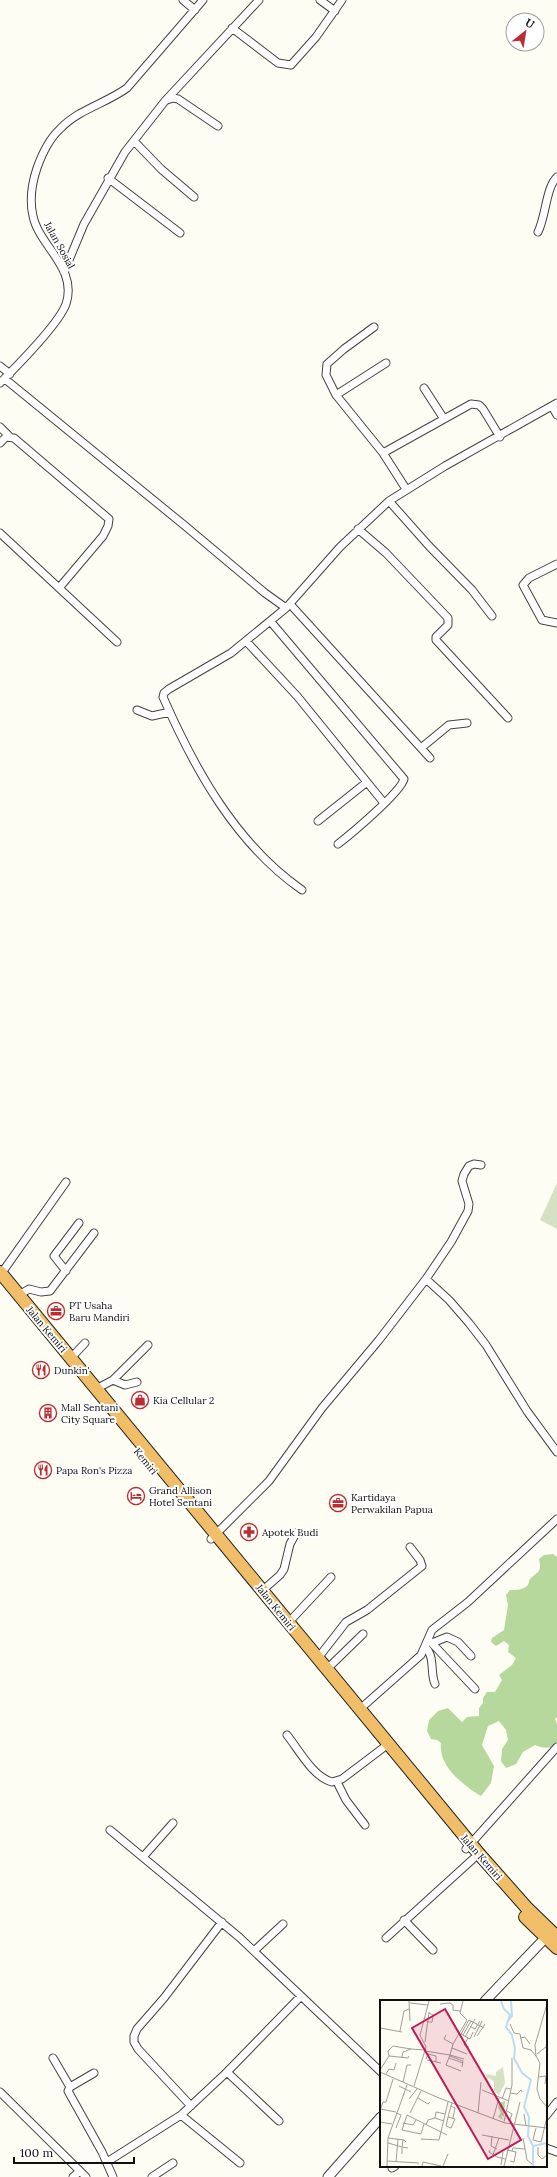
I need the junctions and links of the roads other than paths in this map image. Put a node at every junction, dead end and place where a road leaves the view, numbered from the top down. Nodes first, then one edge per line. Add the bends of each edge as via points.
1 (183, 0) edge
2 (204, 0) edge
3 (259, 0) edge
4 (320, 0) edge
5 (342, 0) edge
6 (195, 10) junction
7 (335, 11) junction
8 (232, 28) junction
9 (166, 101) junction
10 (218, 126) dead end
11 (134, 141) junction
12 (557, 177) edge
13 (108, 178) junction
14 (194, 197) dead end
15 (538, 232) dead end
16 (180, 233) dead end
17 (64, 272) junction
18 (374, 327) dead end
19 (386, 363) dead end
20 (0, 366) edge
21 (5, 379) edge
22 (424, 388) dead end
23 (336, 395) junction
24 (554, 404) edge
25 (557, 415) edge
26 (444, 418) junction
27 (0, 427) edge
28 (500, 436) junction
29 (10, 437) junction
30 (0, 443) edge
31 (382, 452) junction
32 (406, 489) junction
33 (389, 500) junction
34 (358, 529) junction
35 (0, 533) edge
36 (557, 564) edge
37 (59, 588) junction
38 (288, 606) junction
39 (492, 616) dead end
40 (271, 622) junction
41 (557, 623) edge
42 (246, 641) junction
43 (117, 642) dead end
44 (137, 710) dead end
45 (170, 712) junction
46 (508, 718) dead end
47 (467, 723) dead end
48 (421, 748) junction
49 (430, 758) dead end
50 (367, 782) junction
51 (384, 803) junction
52 (318, 821) dead end
53 (338, 844) dead end
54 (302, 890) dead end
55 (481, 1165) dead end
56 (66, 1182) dead end
57 (79, 1223) dead end
58 (94, 1233) dead end
59 (66, 1271) junction
60 (0, 1276) edge
61 (426, 1279) junction
62 (19, 1295) junction
63 (85, 1343) dead end
64 (148, 1345) dead end
65 (70, 1358) junction
66 (113, 1380) junction
67 (138, 1382) dead end
68 (96, 1389) junction
69 (557, 1452) edge
70 (557, 1519) edge
71 (296, 1533) dead end
72 (213, 1536) junction
73 (410, 1547) dead end
74 (331, 1578) dead end
75 (263, 1590) junction
76 (289, 1622) junction
77 (363, 1634) dead end
78 (430, 1641) junction
79 (426, 1648) junction
80 (312, 1655) junction
81 (471, 1656) dead end
82 (326, 1669) junction
83 (435, 1684) dead end
84 (475, 1689) dead end
85 (360, 1710) junction
86 (287, 1735) dead end
87 (557, 1747) edge
88 (383, 1748) junction
89 (337, 1782) junction
90 (172, 1823) dead end
91 (365, 1825) dead end
92 (110, 1830) dead end
93 (470, 1850) junction
94 (143, 1857) junction
95 (404, 1920) junction
96 (222, 1922) junction
97 (283, 1924) dead end
98 (553, 1933) edge
99 (386, 1938) dead end
100 (557, 1948) edge
101 (433, 1950) dead end
102 (254, 1951) junction
103 (301, 1996) junction
104 (486, 2000) edge
105 (53, 2058) dead end
106 (380, 2071) edge
107 (227, 2072) junction
108 (94, 2073) dead end
109 (70, 2087) junction
110 (0, 2092) edge
111 (557, 2102) edge
112 (191, 2106) junction
113 (181, 2115) junction
114 (547, 2115) edge
115 (380, 2118) edge
116 (279, 2121) dead end
117 (547, 2148) edge
118 (557, 2152) edge
119 (107, 2162) junction
120 (173, 2163) dead end
121 (240, 2164) dead end
122 (80, 2171) junction
123 (73, 2177) edge
124 (86, 2177) edge
125 (114, 2177) edge
126 (152, 2177) edge
127 (328, 2177) edge

1 - 6 street
2 - 6 street, Jalan Sosial
3 - 8 street
4 - 7 street
5 - 7 street
6 - 17 street, Jalan Sosial via 127,88 79,113 60,129 47,145 32,185 33,217
7 - 8 street via 291,65 278,63
8 - 9 street
9 - 10 street via 178,99
9 - 11 street
11 - 13 street
11 - 14 street via 161,169
12 - 15 street via 550,186 543,221
13 - 16 street
13 - 17 street via 84,224
17 - 21 street, Jalan Sosial via 68,289 66,304
18 - 23 street via 327,364 326,375
19 - 23 street
20 - 21 street
21 - 38 street via 260,589
22 - 26 street
23 - 31 street
24 - 25 street
24 - 28 street
26 - 28 street via 475,404 483,409
26 - 31 street
27 - 29 street
28 - 32 street
29 - 30 street via 6,437
29 - 37 street via 109,519 103,536
31 - 32 street
32 - 33 street
33 - 34 street
33 - 39 street via 472,590
34 - 38 street via 328,559
34 - 46 street via 386,553 448,618 448,625 436,640
35 - 37 street
36 - 41 street via 529,578 523,585 542,620
37 - 43 street
38 - 40 street
38 - 48 street
40 - 42 street
40 - 51 street via 403,776 403,782
42 - 45 street via 198,674 166,691 163,697
42 - 50 street via 297,696
44 - 45 street via 152,716
45 - 54 street via 197,766 223,808 277,872
47 - 48 street via 449,725
48 - 49 street
50 - 51 street
50 - 52 street
51 - 53 street
55 - 61 street via 469,1166 464,1174 462,1181 469,1204 468,1211
56 - 60 street
57 - 59 street via 54,1256
58 - 59 street
59 - 62 street via 50,1291 29,1289
60 - 62 highway, Jalan Kemiri
60 - 72 highway, Kemiri
61 - 69 street via 460,1311 474,1329
61 - 72 street via 322,1408 266,1484
62 - 65 highway, Jalan Kemiri
63 - 65 street
64 - 66 street
65 - 68 highway, Jalan Kemiri
66 - 67 street via 129,1385
66 - 68 street
68 - 72 highway, Jalan Kemiri
70 - 78 street via 468,1602 432,1630
71 - 75 street via 290,1544 284,1569
72 - 75 highway, Jalan Kemiri
72 - 80 highway, Kemiri
73 - 80 street via 422,1566 367,1610 346,1622
74 - 76 street
75 - 76 highway, Jalan Kemiri
76 - 80 highway, Jalan Kemiri
77 - 82 street
78 - 79 street
78 - 81 street via 447,1637 458,1642
78 - 84 street
79 - 83 street via 431,1654 432,1677
79 - 85 street
80 - 82 highway, Jalan Kemiri
80 - 88 highway, Jalan Kemiri
82 - 85 highway, Jalan Kemiri
85 - 93 highway, Jalan Kemiri
86 - 89 street via 323,1778
87 - 93 street
88 - 89 street
88 - 93 highway, Jalan Kemiri
89 - 91 street via 346,1800
90 - 94 street
92 - 94 street
93 - 95 street
93 - 98 highway, Jalan Kemiri
94 - 96 street
95 - 99 street
95 - 101 street
96 - 102 street
96 - 112 street via 134,2036 138,2048
97 - 102 street
98 - 100 highway, Jalan Kemiri
98 - 104 street
102 - 103 street
103 - 106 street
103 - 107 street
105 - 109 street
107 - 112 street
107 - 116 street
108 - 109 street
109 - 119 street via 68,2091
110 - 122 street
111 - 114 street
112 - 113 street
113 - 119 street
113 - 121 street
115 - 127 street
117 - 118 street
119 - 125 street
120 - 126 street
122 - 123 street
122 - 124 street

